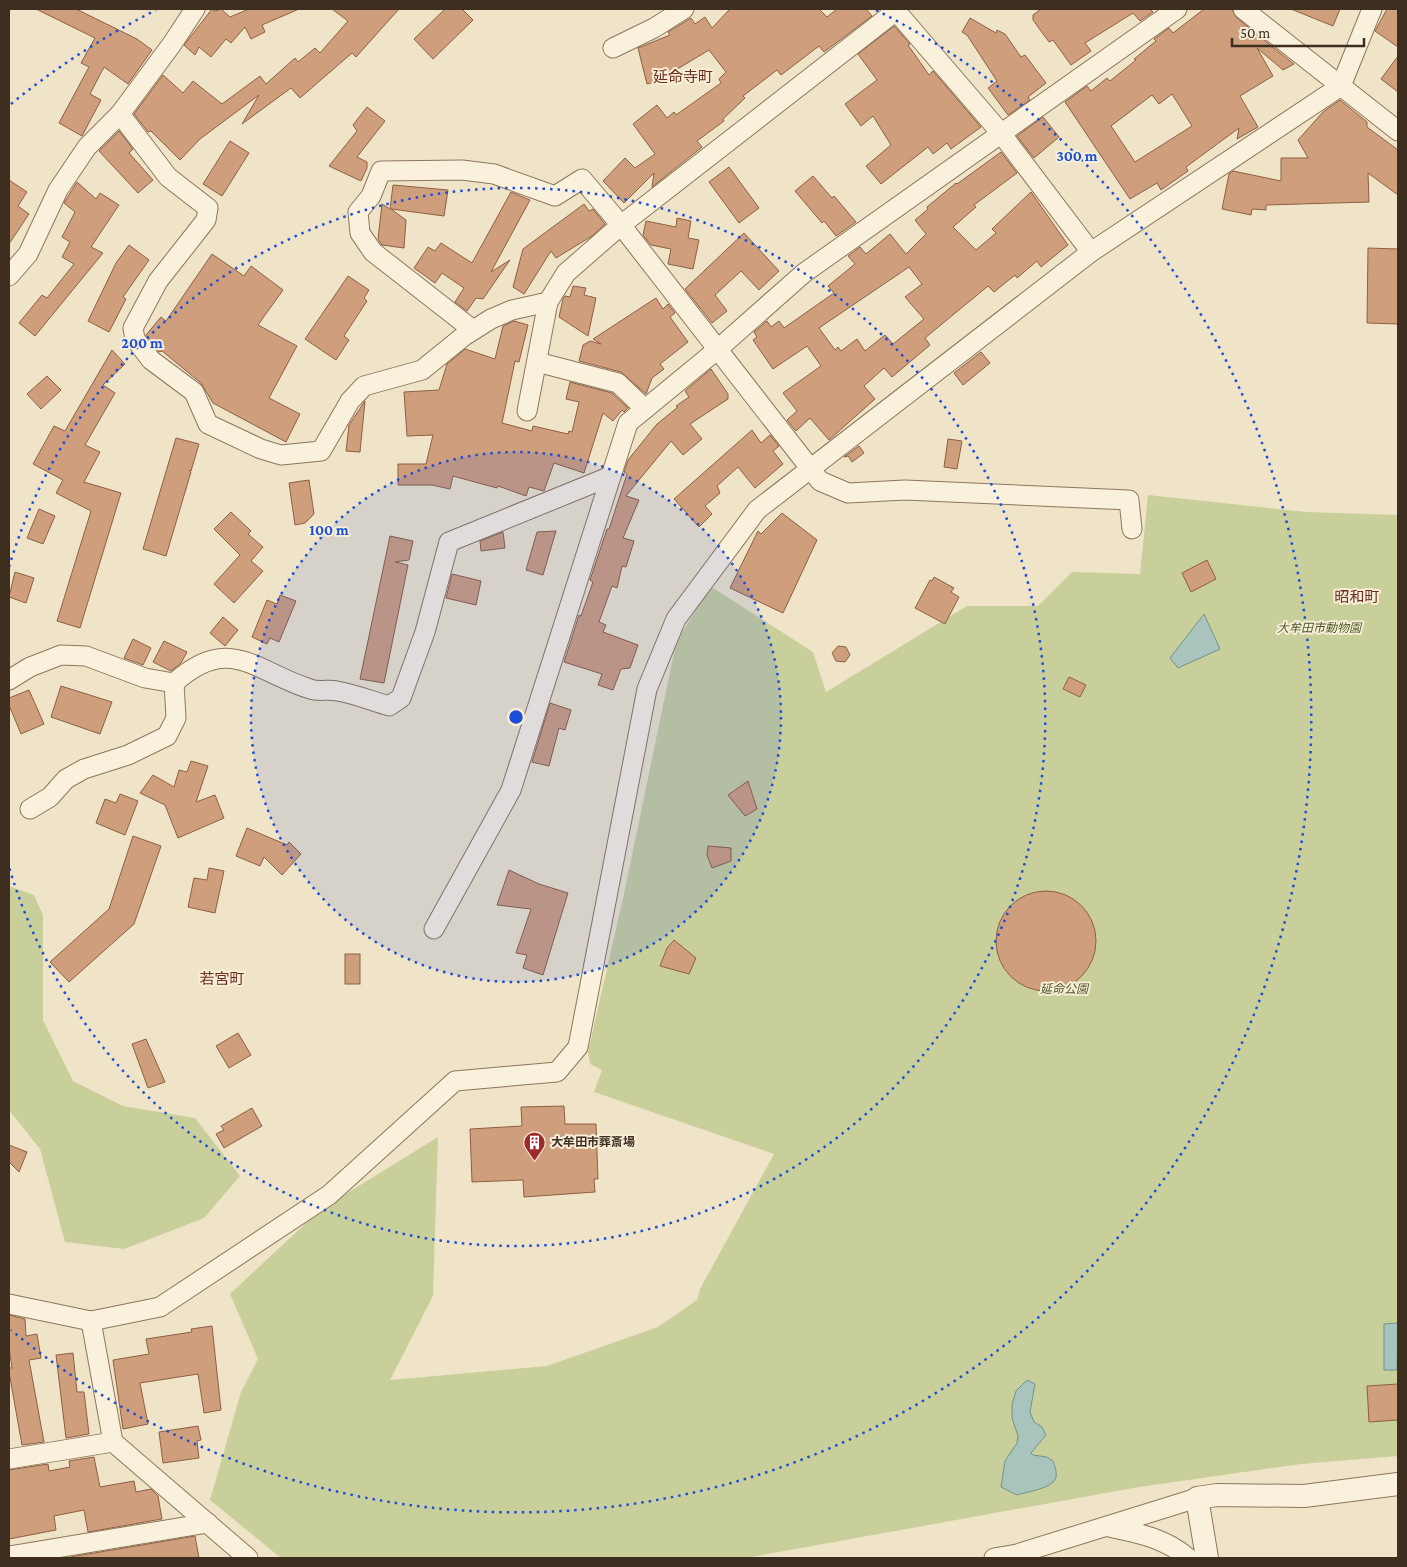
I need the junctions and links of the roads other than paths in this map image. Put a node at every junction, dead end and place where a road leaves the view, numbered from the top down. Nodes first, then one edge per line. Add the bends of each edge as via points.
1 (195, 9) edge
2 (684, 9) edge
3 (1177, 9) edge
4 (1242, 9) edge
5 (1372, 9) edge
6 (894, 10) edge
7 (613, 48) dead end
8 (1341, 86) junction
9 (120, 114) junction
10 (1000, 132) junction
11 (1398, 132) edge
12 (621, 225) junction
13 (1091, 252) junction
14 (9, 276) edge
15 (548, 302) junction
16 (473, 330) junction
17 (718, 349) junction
18 (537, 362) junction
19 (645, 409) junction
20 (527, 411) dead end
21 (811, 468) junction
22 (611, 476) junction
23 (1132, 529) dead end
24 (9, 680) edge
25 (174, 683) junction
26 (30, 809) dead end
27 (434, 930) dead end
28 (9, 1304) edge
29 (91, 1321) junction
30 (113, 1442) junction
31 (9, 1459) edge
32 (1398, 1484) edge
33 (1197, 1498) junction
34 (208, 1523) junction
35 (1106, 1527) junction
36 (9, 1556) edge
37 (248, 1558) edge
38 (994, 1558) edge
39 (1188, 1558) edge
40 (1207, 1558) edge

1 - 9 street
2 - 7 street
3 - 10 street
4 - 8 street
5 - 8 street
6 - 10 street
6 - 12 street
8 - 11 street
8 - 13 street
9 - 14 street via 82,154 58,190 28,254
9 - 16 street via 168,177 208,208 206,220 158,281 133,328 135,339 152,360 194,392 208,424 281,455 321,450 350,401 364,386 422,370
10 - 13 street
10 - 17 street via 804,272
12 - 15 street via 566,273
12 - 16 street via 582,179 555,196 494,174 462,170 381,171 371,196 358,212 360,233 373,252
12 - 17 street
13 - 21 street
15 - 16 street via 512,310
15 - 18 street
17 - 19 street
17 - 21 street
18 - 19 street via 618,384
18 - 20 street
19 - 22 street via 628,423
21 - 23 street via 820,481 848,493 905,490 1129,500
21 - 29 street via 757,510 676,619 647,689 578,1047 556,1072 456,1081 330,1195 160,1306
22 - 25 street via 450,542 401,698 389,706 336,690 312,690 246,662 217,656 190,668
22 - 27 street via 511,790
24 - 25 street via 30,667 61,655 86,656 146,678
25 - 26 street via 176,718 167,736 128,755 84,769 66,779 50,797
28 - 29 street
29 - 30 street
30 - 31 street
30 - 34 street
32 - 33 street via 1304,1496 1217,1495
33 - 35 street
33 - 40 street
34 - 36 street
34 - 37 street
35 - 38 street
35 - 39 street via 1146,1534 1178,1549

